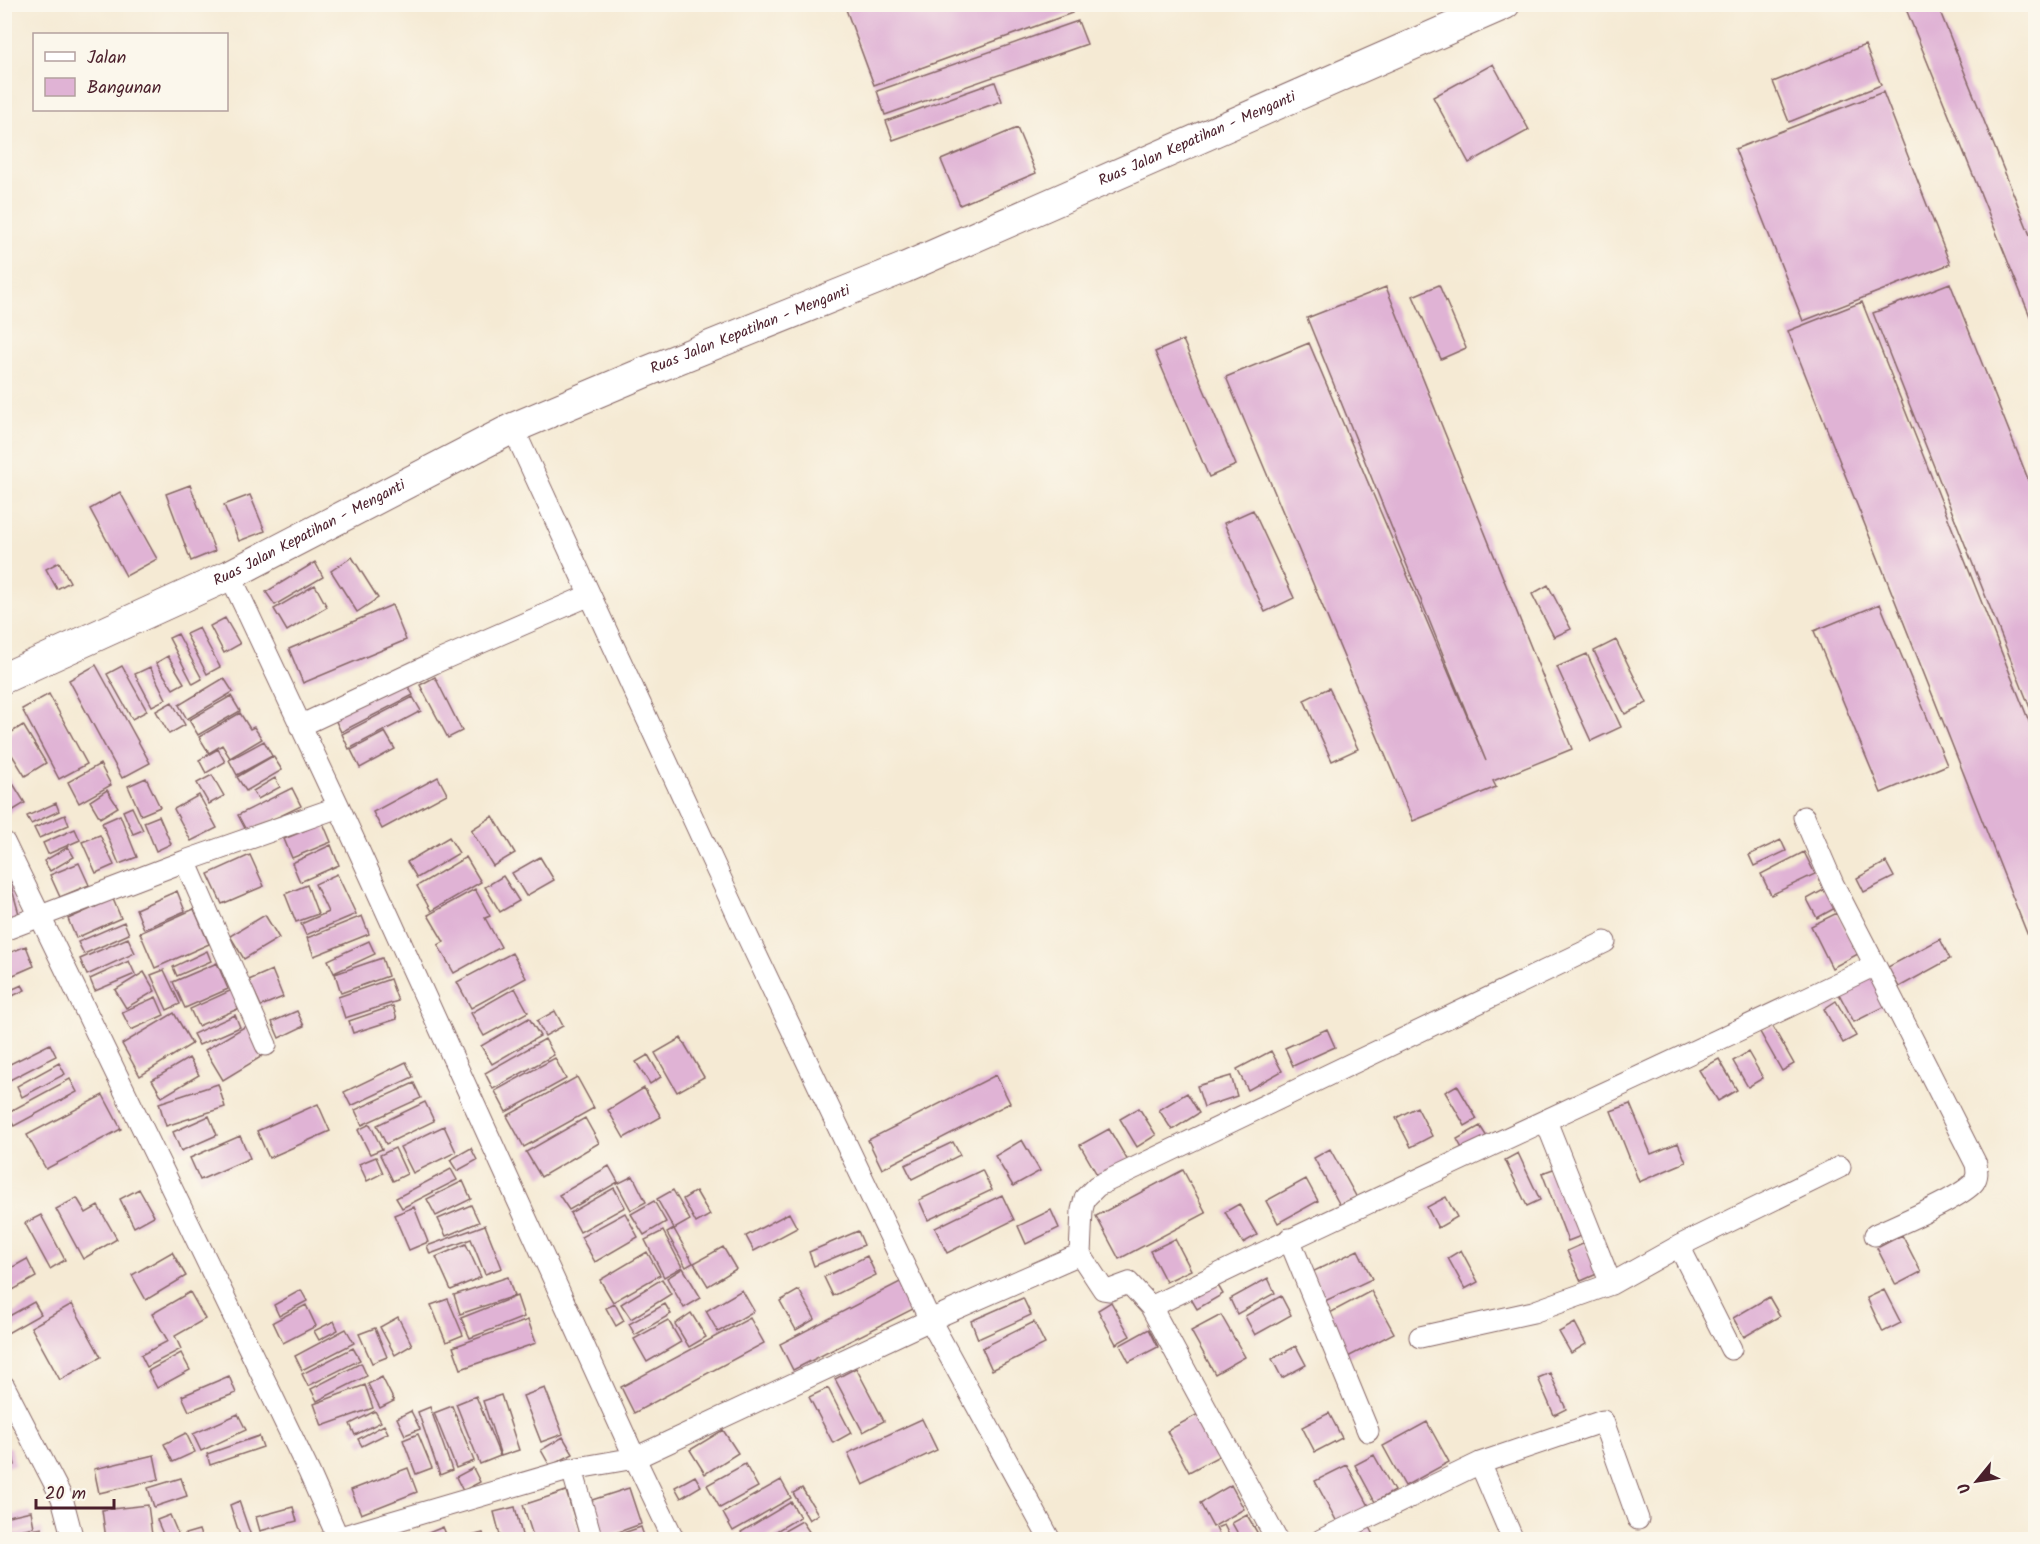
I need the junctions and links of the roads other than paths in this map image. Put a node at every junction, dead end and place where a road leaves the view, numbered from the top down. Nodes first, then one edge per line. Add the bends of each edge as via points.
1 (1505, 4) edge
2 (513, 429) junction
3 (230, 575) junction
4 (590, 595) junction
5 (4, 678) edge
6 (300, 726) junction
7 (339, 807) junction
8 (1804, 818) dead end
9 (4, 842) edge
10 (185, 861) junction
11 (40, 917) junction
12 (4, 930) edge
13 (1605, 942) dead end
14 (1875, 965) junction
15 (266, 1046) dead end
16 (1546, 1121) junction
17 (1840, 1167) dead end
18 (1875, 1235) dead end
19 (1289, 1239) junction
20 (1679, 1245) junction
21 (1080, 1254) junction
22 (1611, 1284) junction
23 (1151, 1307) junction
24 (930, 1320) junction
25 (1420, 1337) dead end
26 (1731, 1349) dead end
27 (4, 1386) edge
28 (1368, 1431) dead end
29 (635, 1458) junction
30 (1480, 1463) junction
31 (572, 1469) junction
32 (1638, 1519) dead end
33 (73, 1539) edge
34 (336, 1539) edge
35 (592, 1539) edge
36 (674, 1539) edge
37 (1050, 1539) edge
38 (1277, 1539) edge
39 (1321, 1539) edge
40 (1513, 1539) edge

1 - 2 main road, Ruas Jalan Kepatihan - Menganti via 904,268
2 - 3 main road, Ruas Jalan Kepatihan - Menganti
2 - 4 street
3 - 5 main road, Ruas Jalan Kepatihan - Menganti
3 - 6 street
4 - 6 street
4 - 24 street
6 - 7 street
7 - 10 street
7 - 29 street
8 - 14 street
9 - 11 street
10 - 11 street
10 - 15 street
11 - 12 street
11 - 34 street via 309,1472
13 - 21 street via 1097,1186 1085,1198 1082,1210
14 - 16 street
14 - 18 street via 1976,1164 1977,1173 1962,1193
16 - 19 street
16 - 22 street
17 - 20 street
19 - 23 street
19 - 28 street
20 - 22 street
20 - 26 street
21 - 23 street via 1103,1289 1129,1283
21 - 24 street
22 - 25 street via 1533,1312
23 - 38 street
24 - 29 street
24 - 37 street
27 - 33 street via 62,1498
29 - 31 street
29 - 36 street
30 - 32 street via 1603,1421
30 - 39 street
30 - 40 street
31 - 34 street
31 - 35 street

